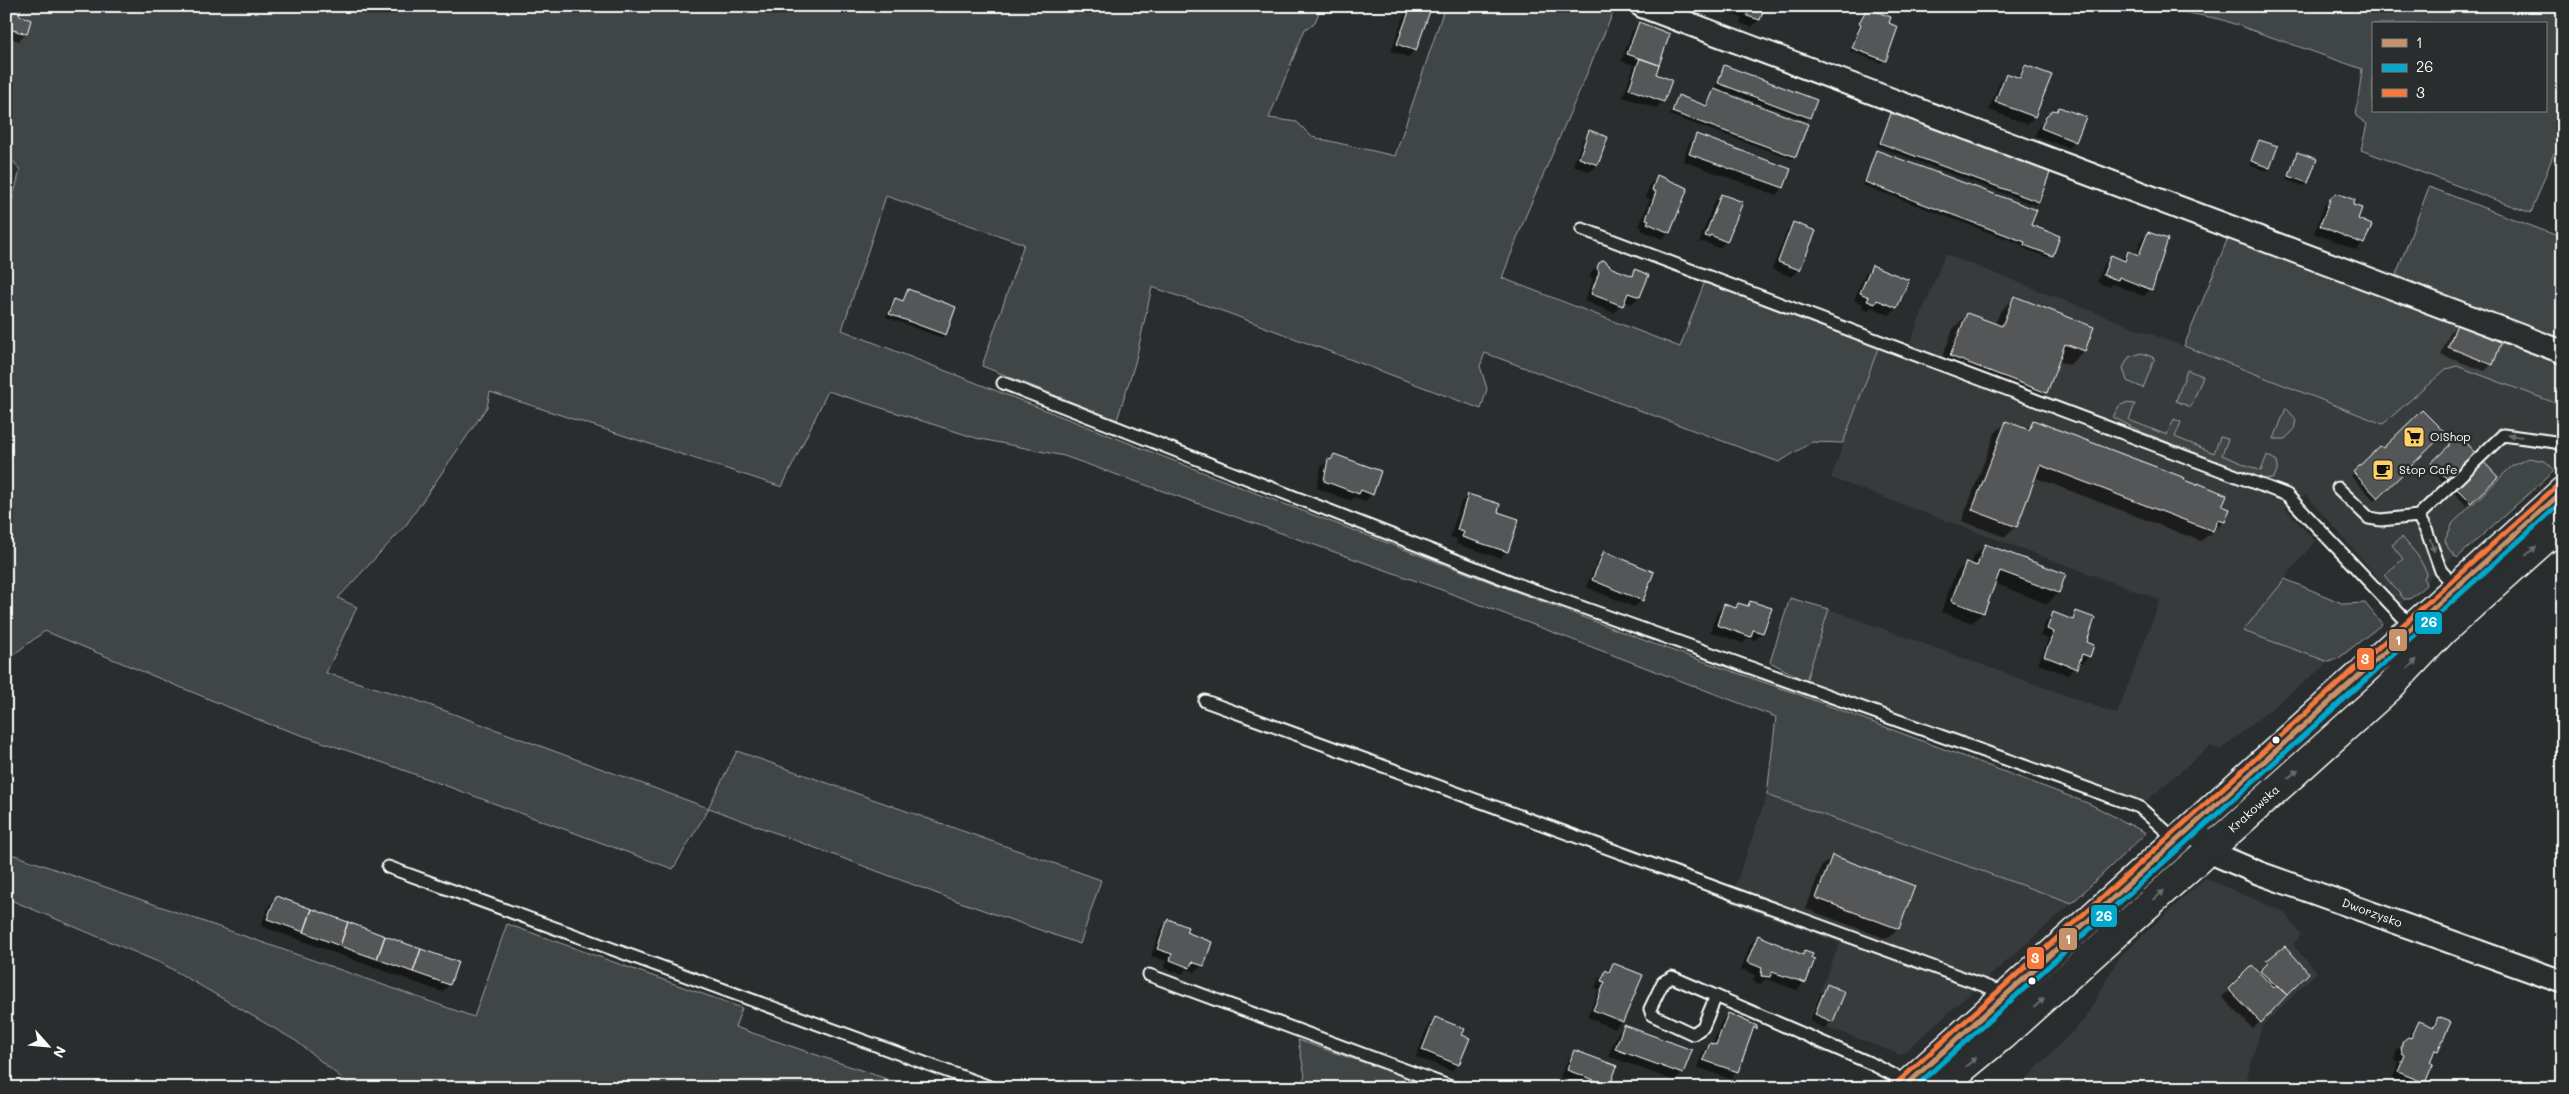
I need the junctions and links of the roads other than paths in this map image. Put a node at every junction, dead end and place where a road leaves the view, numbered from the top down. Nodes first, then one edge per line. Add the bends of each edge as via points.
1 (1642, 6) edge
2 (1582, 230) dead end
3 (2563, 352) edge
4 (1003, 383) dead end
5 (2563, 446) edge
6 (2338, 488) dead end
7 (2563, 491) edge
8 (2418, 516) junction
9 (2563, 523) edge
10 (2504, 575) junction
11 (2456, 587) junction
12 (2412, 627) junction
13 (1206, 701) dead end
14 (2184, 834) junction
15 (2211, 848) junction
16 (388, 867) dead end
17 (1149, 975) dead end
18 (2563, 982) edge
19 (2007, 994) junction
20 (1716, 996) junction
21 (1906, 1085) edge
22 (993, 1088) edge
23 (1454, 1088) edge
24 (1939, 1088) edge

1 - 3 street
2 - 12 lane via 2287,495
4 - 14 lane via 1517,584 2139,807
5 -> 8 lane via 2504,435
6 - 8 lane via 2369,518
7 - 11 main road
8 -> 11 lane via 2428,532 2440,571
10 -> 9 main road, Krakowska
10 - 11 lane
15 -> 10 main road, Krakowska via 2388,689 2443,631
11 - 12 main road
12 - 14 main road
13 - 19 lane
14 - 15 street, Dworzysko
14 - 19 main road
15 - 18 street, Dworzysko via 2219,856 2259,873
24 -> 15 main road, Krakowska via 2002,1036
16 - 22 lane
17 - 23 lane
19 - 21 main road
20 - 20 lane via 1672,976 1662,982 1650,1009 1652,1015 1693,1034 1702,1027
20 - 21 lane via 1872,1064

